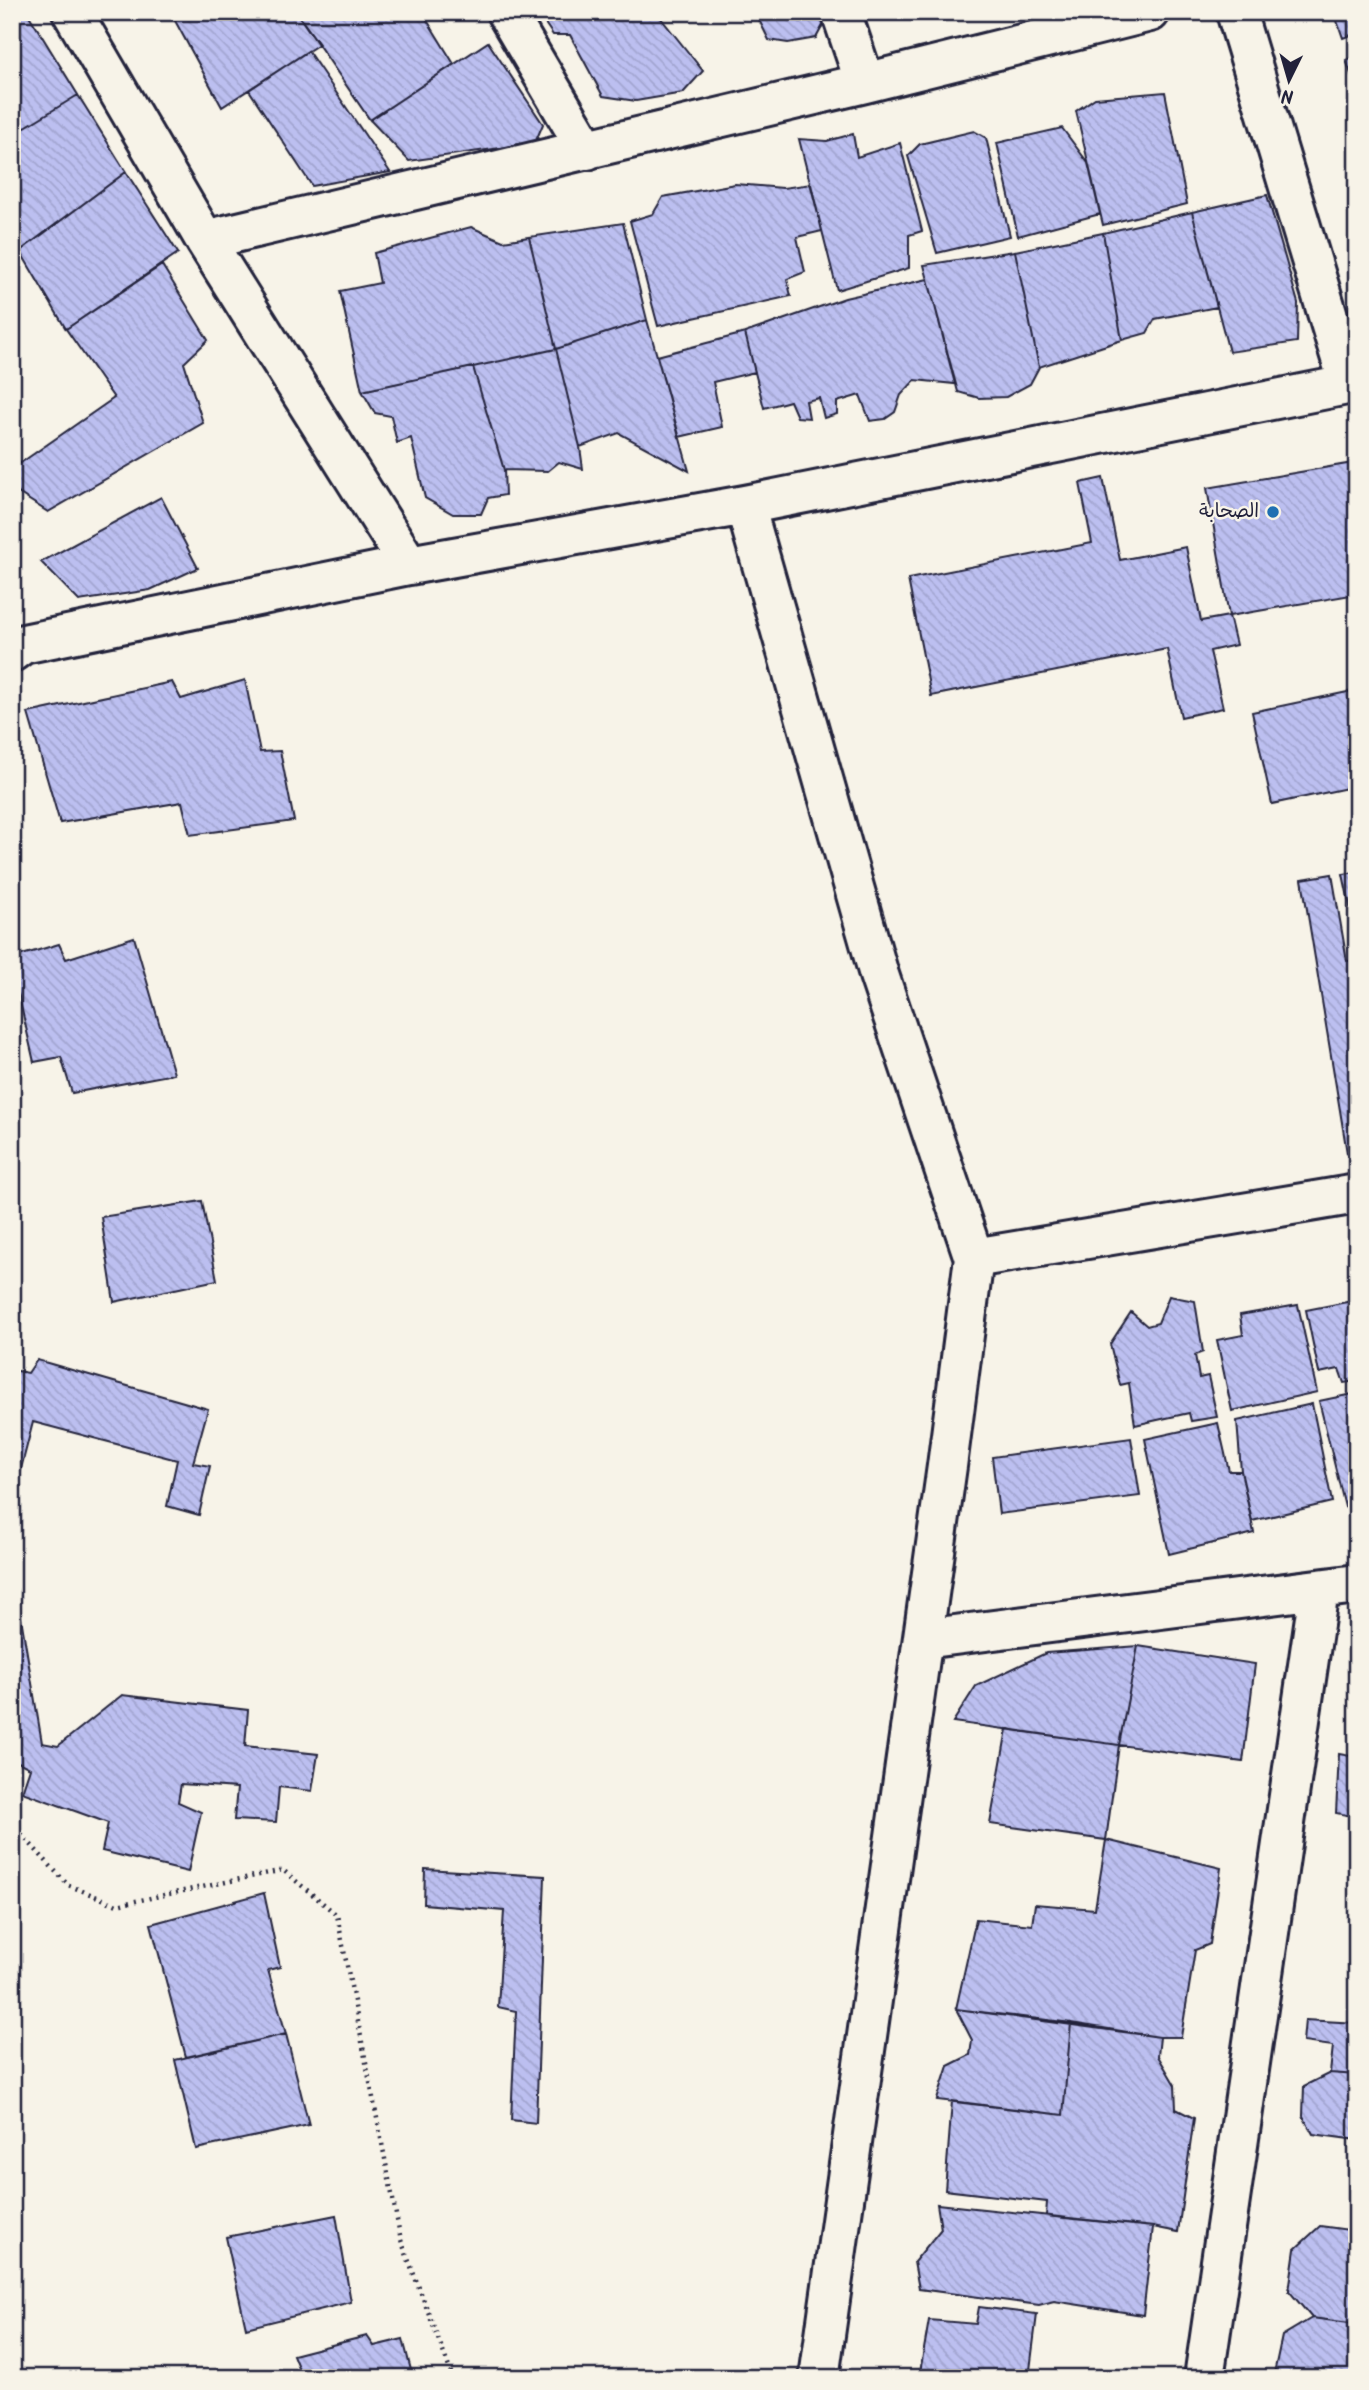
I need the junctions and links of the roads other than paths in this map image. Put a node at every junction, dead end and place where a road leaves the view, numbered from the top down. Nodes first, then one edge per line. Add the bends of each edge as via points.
1 (72, 12) edge
2 (506, 12) edge
3 (841, 12) edge
4 (1150, 12) edge
5 (1236, 12) edge
6 (865, 83) junction
7 (587, 150) junction
8 (205, 240) junction
9 (1353, 384) edge
10 (745, 505) junction
11 (409, 565) junction
12 (16, 641) edge
13 (1357, 1194) edge
14 (974, 1258) junction
15 (1357, 1584) edge
16 (1319, 1590) junction
17 (923, 1639) junction
18 (819, 2378) edge
19 (1204, 2378) edge

1 - 8 street
2 - 7 street
3 - 6 street
4 - 6 street
5 - 9 street
6 - 7 street
7 - 8 street
8 - 11 street
9 - 10 street
10 - 11 street
10 - 14 street via 879,975
11 - 12 street
13 - 14 street
14 - 17 street
15 - 16 street
16 - 17 street
16 - 19 street
17 - 18 street

